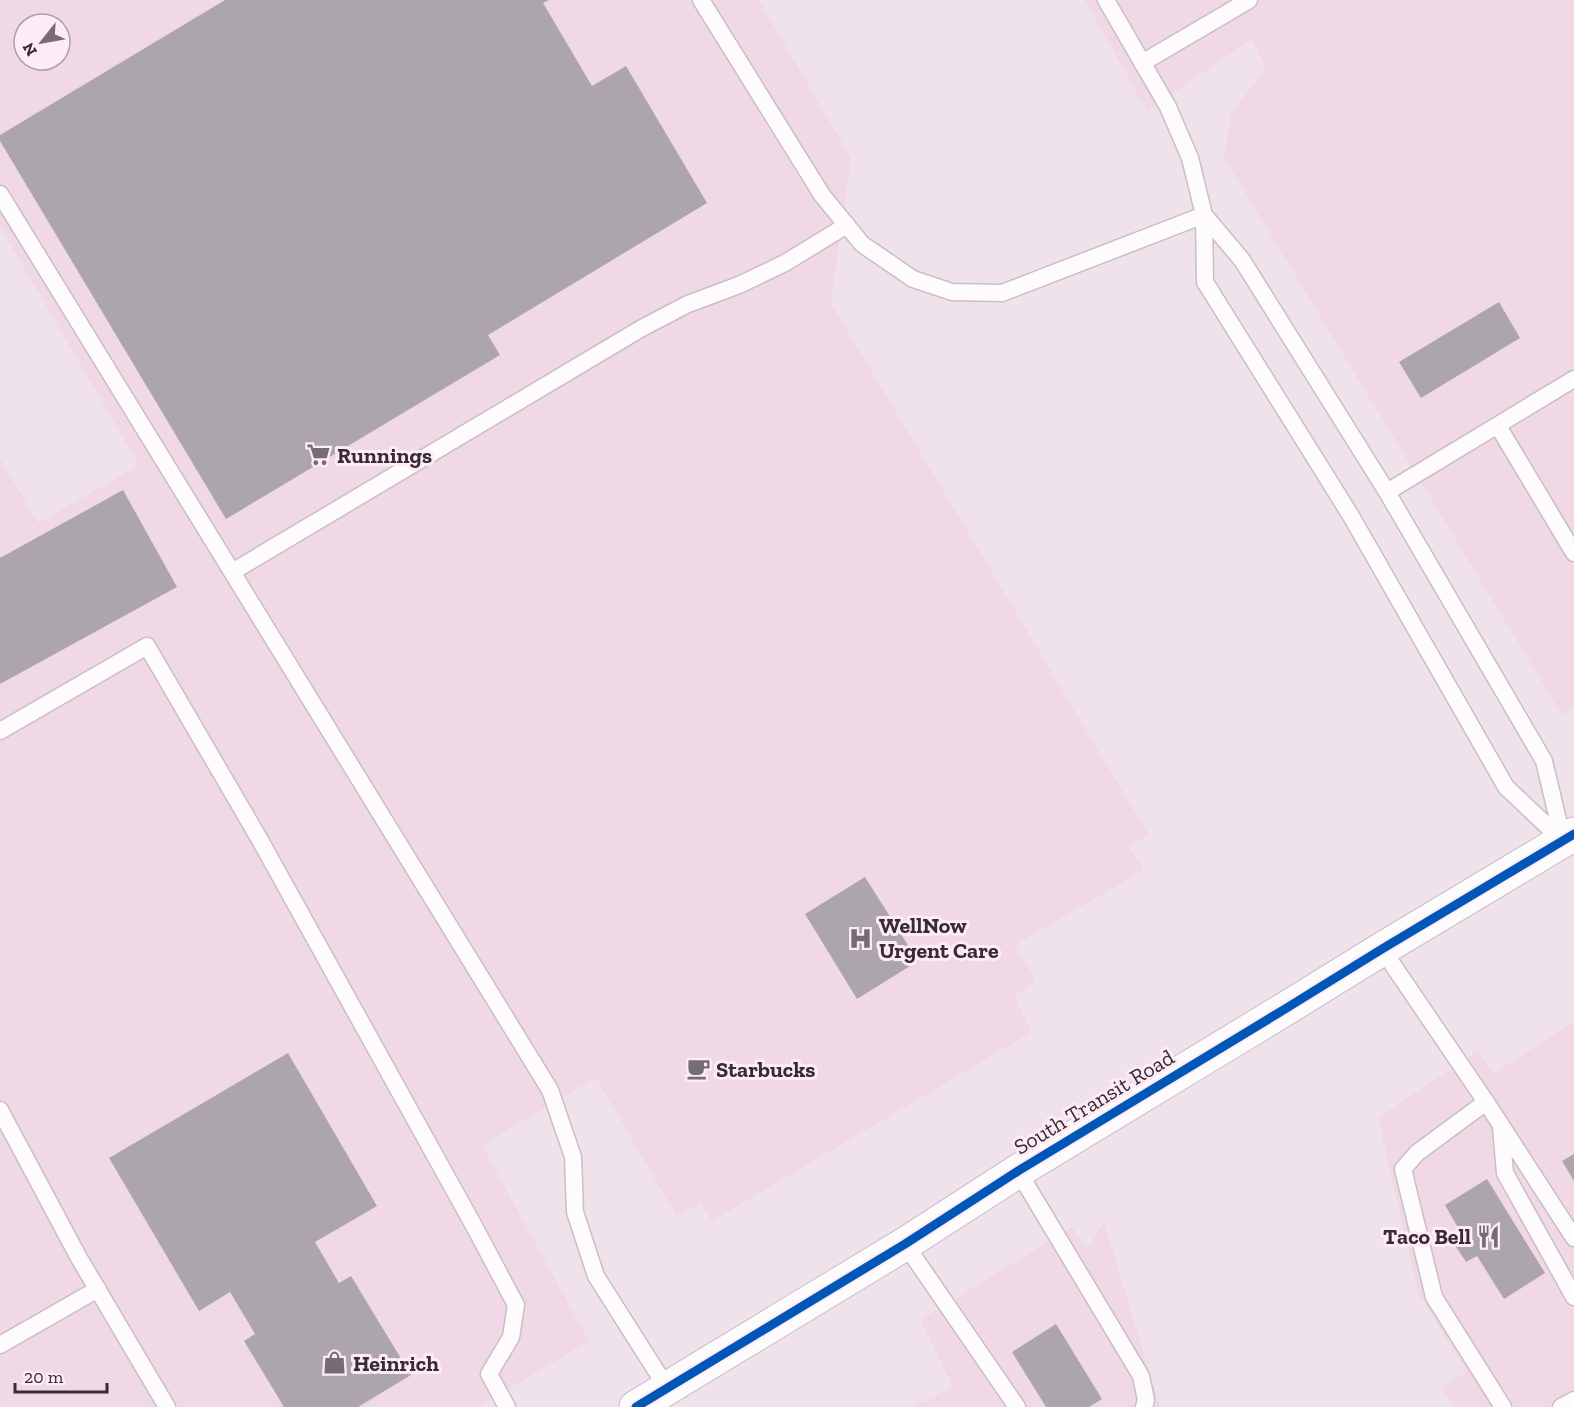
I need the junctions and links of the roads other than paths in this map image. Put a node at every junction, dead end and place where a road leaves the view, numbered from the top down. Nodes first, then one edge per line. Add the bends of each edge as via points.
1 (701, 0) edge
2 (1106, 0) edge
3 (1249, 0) edge
4 (1142, 63) junction
5 (0, 194) edge
6 (1204, 215) junction
7 (847, 225) junction
8 (1574, 379) edge
9 (1498, 426) junction
10 (1387, 492) junction
11 (1574, 553) edge
12 (232, 572) junction
13 (0, 731) edge
14 (1568, 837) edge
15 (1382, 949) junction
16 (1486, 1102) junction
17 (0, 1110) edge
18 (1500, 1125) junction
19 (1018, 1171) junction
20 (1574, 1238) edge
21 (905, 1244) junction
22 (98, 1290) junction
23 (1574, 1297) edge
24 (0, 1345) edge
25 (667, 1388) junction
26 (1574, 1400) edge
27 (167, 1407) edge
28 (507, 1407) edge
29 (636, 1407) edge
30 (1017, 1407) edge
31 (1144, 1407) edge
32 (1503, 1407) edge
33 (1561, 1407) edge

1 - 7 lane via 822,195
2 - 4 lane
3 - 4 lane
4 - 6 lane via 1168,107 1190,158
5 - 12 lane
6 - 7 lane via 1002,293 952,292 913,279 862,244
6 - 10 lane via 1242,260
6 - 14 lane via 1205,282 1351,516 1506,787
7 - 12 lane via 785,263 642,328
8 - 9 lane
9 - 10 lane
9 - 11 lane
10 - 14 lane via 1544,761
12 - 25 lane via 550,1090 573,1157 575,1212 596,1276
13 - 28 lane via 147,646 266,850 516,1305 511,1337 489,1374
14 - 15 highway, South Transit Road
15 - 16 lane
15 - 19 highway, South Transit Road
16 - 18 lane
16 - 32 lane via 1418,1153 1403,1169 1434,1297
17 - 22 lane
18 - 20 lane
18 - 23 lane via 1505,1173
19 - 21 highway, South Transit Road
19 - 31 lane via 1142,1376
21 - 25 highway, South Transit Road
21 - 30 lane
22 - 24 lane
22 - 27 lane
25 - 29 highway, South Transit Road
26 - 33 lane

